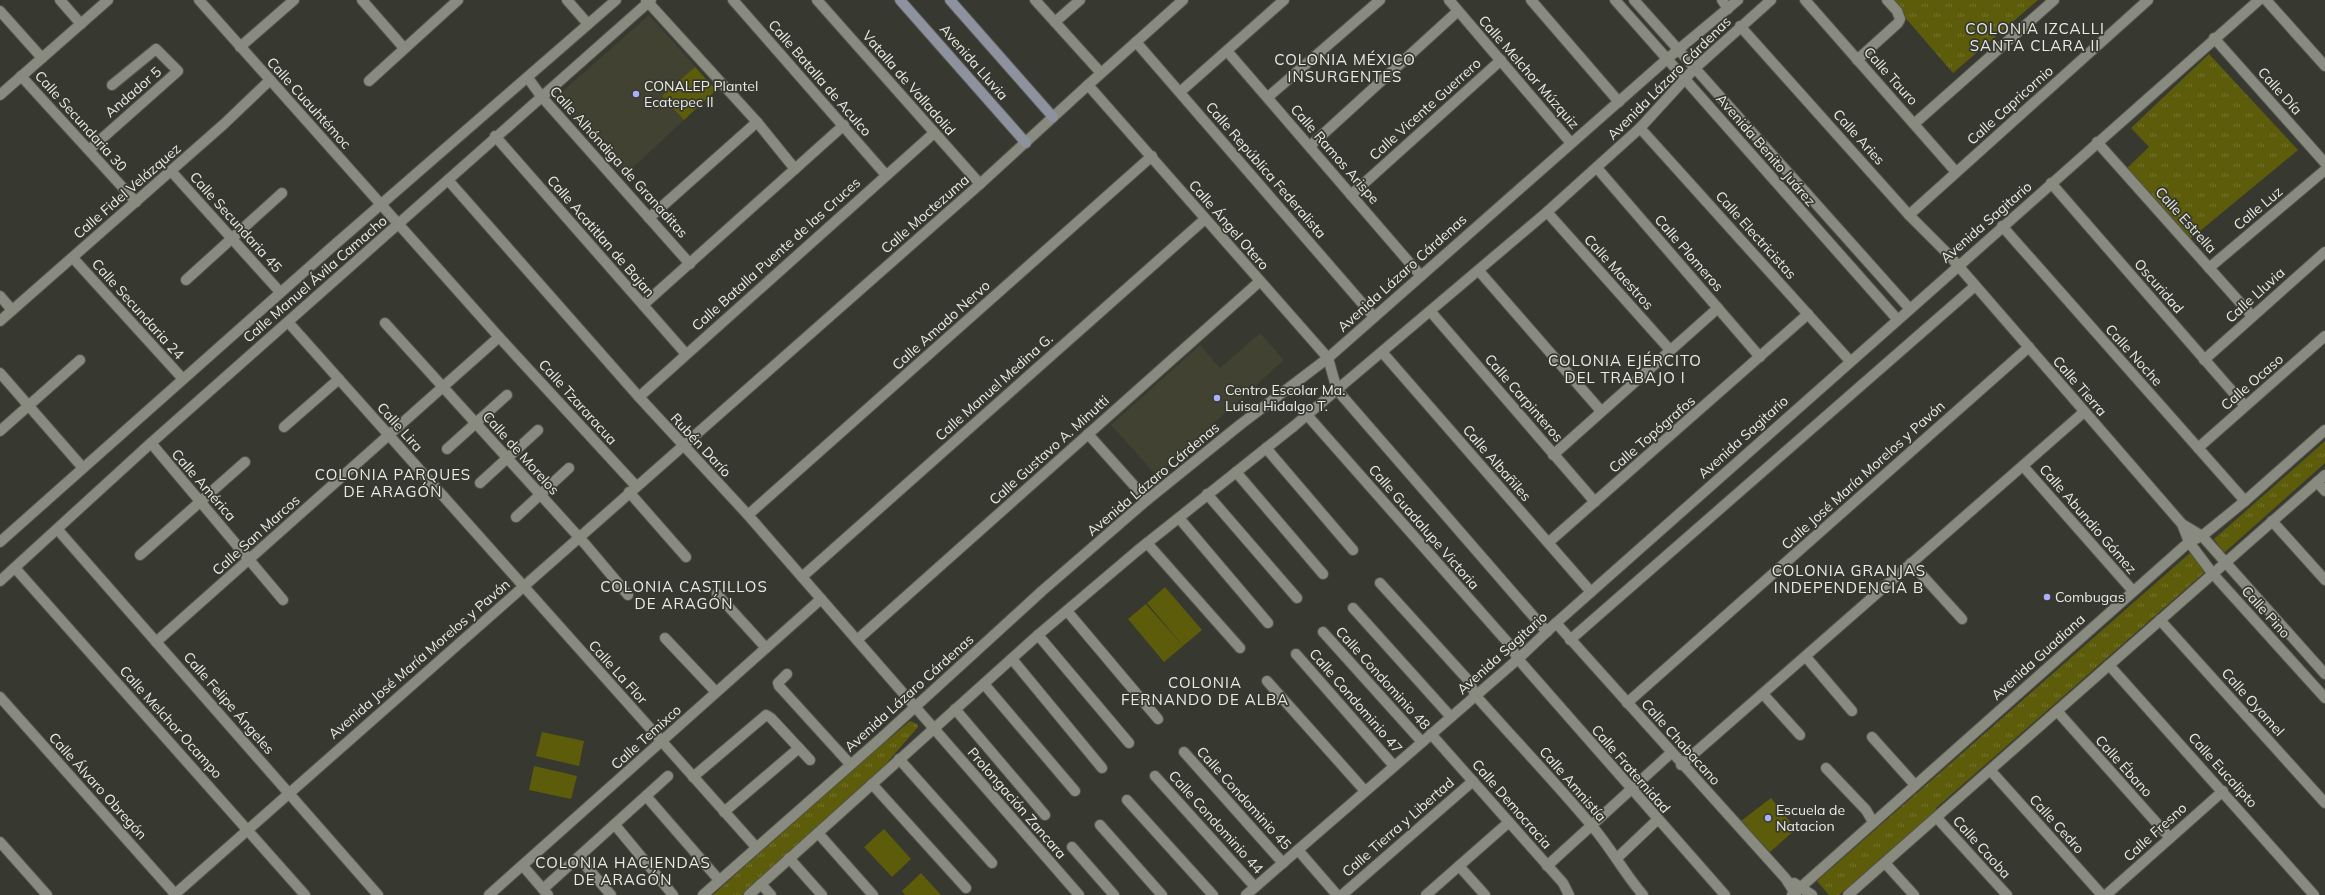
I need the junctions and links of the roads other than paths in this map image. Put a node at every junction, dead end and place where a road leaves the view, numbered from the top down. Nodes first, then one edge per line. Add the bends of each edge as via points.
1 (60, 0) edge
2 (108, 0) edge
3 (198, 0) edge
4 (294, 0) edge
5 (362, 0) edge
6 (458, 0) edge
7 (567, 0) edge
8 (616, 0) edge
9 (733, 0) edge
10 (817, 0) edge
11 (900, 0) edge
12 (950, 0) edge
13 (1035, 0) edge
14 (1080, 0) edge
15 (1183, 0) edge
16 (1284, 0) edge
17 (1380, 0) edge
18 (1449, 0) edge
19 (1530, 0) edge
20 (1615, 0) edge
21 (1634, 0) edge
22 (1722, 0) edge
23 (1738, 0) edge
24 (1771, 0) edge
25 (1805, 0) edge
26 (1887, 0) edge
27 (2054, 0) edge
28 (2148, 0) edge
29 (2259, 0) edge
30 (2266, 0) edge
31 (648, 1) edge
32 (1728, 9) junction
33 (0, 11) edge
34 (1458, 11) junction
35 (1055, 22) junction
36 (81, 24) junction
37 (588, 24) junction
38 (1740, 26) junction
39 (2214, 38) junction
40 (1136, 42) junction
41 (240, 47) junction
42 (404, 48) junction
43 (1227, 50) junction
44 (1678, 50) junction
45 (42, 58) junction
46 (1667, 59) junction
47 (1501, 60) junction
48 (1857, 60) junction
49 (2325, 66) edge
50 (1694, 69) junction
51 (1101, 73) junction
52 (22, 76) junction
53 (528, 78) junction
54 (1684, 78) junction
55 (270, 80) junction
56 (369, 81) dead end
57 (112, 85) dead end
58 (1088, 85) junction
59 (1180, 92) junction
60 (1, 93) edge
61 (541, 96) junction
62 (1268, 98) junction
63 (1619, 102) junction
64 (1054, 117) junction
65 (756, 122) junction
66 (1914, 124) junction
67 (844, 125) junction
68 (1640, 128) junction
69 (934, 133) junction
70 (495, 136) junction
71 (2097, 142) junction
72 (1026, 143) junction
73 (1572, 143) junction
74 (1310, 146) junction
75 (89, 150) junction
76 (1152, 156) junction
77 (2325, 163) edge
78 (1597, 168) junction
79 (796, 169) junction
80 (2325, 170) edge
81 (171, 171) junction
82 (1956, 172) junction
83 (886, 175) junction
84 (448, 180) junction
85 (2051, 183) junction
86 (980, 184) junction
87 (282, 193) dead end
88 (1351, 195) junction
89 (136, 202) junction
90 (381, 204) junction
91 (1547, 212) junction
92 (1909, 215) junction
93 (649, 218) junction
94 (1205, 218) junction
95 (399, 224) junction
96 (2002, 226) junction
97 (232, 237) junction
98 (2325, 252) edge
99 (72, 258) junction
100 (690, 264) junction
101 (1957, 266) junction
102 (2209, 268) junction
103 (1479, 271) junction
104 (1421, 276) junction
105 (186, 280) dead end
106 (1259, 282) junction
107 (1975, 286) junction
108 (280, 292) junction
109 (0, 296) edge
110 (643, 305) junction
111 (1718, 308) junction
112 (1909, 308) junction
113 (12, 310) junction
114 (1431, 312) junction
115 (1808, 314) junction
116 (2252, 316) junction
117 (1374, 317) junction
118 (1897, 319) junction
119 (0, 321) edge
120 (288, 322) junction
121 (385, 322) dead end
122 (2325, 336) edge
123 (499, 337) junction
124 (2029, 347) junction
125 (1670, 350) junction
126 (1382, 352) junction
127 (686, 354) junction
128 (1760, 356) junction
129 (1328, 358) junction
130 (80, 360) dead end
131 (2204, 360) junction
132 (1850, 361) junction
133 (0, 373) edge
134 (183, 379) junction
135 (339, 379) junction
136 (444, 387) junction
137 (1337, 390) junction
138 (507, 395) dead end
139 (639, 397) junction
140 (29, 406) junction
141 (2245, 406) junction
142 (1601, 411) junction
143 (2084, 412) junction
144 (1307, 415) junction
145 (475, 424) junction
146 (284, 427) dead end
147 (538, 430) dead end
148 (2325, 430) edge
149 (0, 431) edge
150 (1088, 434) junction
151 (388, 435) junction
152 (151, 443) junction
153 (682, 445) junction
154 (1266, 448) junction
155 (2198, 448) junction
156 (448, 449) dead end
157 (1553, 454) junction
158 (506, 458) junction
159 (245, 462) dead end
160 (2023, 466) junction
161 (83, 468) junction
162 (569, 468) dead end
163 (1236, 472) junction
164 (2325, 475) edge
165 (480, 482) dead end
166 (2317, 482) junction
167 (632, 489) junction
168 (2325, 491) edge
169 (1207, 494) junction
170 (540, 495) junction
171 (1147, 500) junction
172 (2245, 501) junction
173 (1595, 502) junction
174 (200, 503) junction
175 (748, 515) junction
176 (516, 517) dead end
177 (1179, 518) junction
178 (2272, 521) junction
179 (2182, 524) junction
180 (58, 530) junction
181 (2202, 536) junction
182 (578, 537) junction
183 (0, 542) edge
184 (1549, 542) junction
185 (2189, 542) junction
186 (1147, 543) junction
187 (1353, 550) dead end
188 (140, 555) dead end
189 (686, 557) dead end
190 (250, 559) junction
191 (1911, 563) junction
192 (2225, 563) junction
193 (15, 568) junction
194 (1323, 574) dead end
195 (2213, 574) junction
196 (1, 577) edge
197 (802, 578) junction
198 (2325, 580) edge
199 (1380, 583) dead end
200 (523, 586) junction
201 (2133, 591) junction
202 (1591, 592) junction
203 (717, 594) dead end
204 (628, 595) dead end
205 (820, 598) junction
206 (1297, 598) dead end
207 (283, 600) dead end
208 (1353, 608) dead end
209 (1068, 611) junction
210 (1962, 619) dead end
211 (2160, 620) junction
212 (1268, 623) dead end
213 (1556, 623) junction
214 (1323, 632) dead end
215 (1547, 632) junction
216 (1038, 635) junction
217 (665, 638) dead end
218 (857, 640) junction
219 (1570, 640) junction
220 (156, 642) junction
221 (766, 648) junction
222 (1240, 648) dead end
223 (1296, 654) dead end
224 (1806, 657) junction
225 (1012, 659) junction
226 (1518, 659) junction
227 (2109, 665) junction
228 (787, 674) dead end
229 (2325, 674) edge
230 (1267, 681) dead end
231 (984, 684) junction
232 (716, 692) junction
233 (1763, 694) junction
234 (0, 696) edge
235 (1476, 696) junction
236 (2325, 698) edge
237 (1627, 703) junction
238 (914, 708) junction
239 (955, 709) junction
240 (1852, 711) dead end
241 (2057, 711) junction
242 (1451, 717) junction
243 (1158, 718) dead end
244 (934, 728) junction
245 (1431, 734) junction
246 (1800, 735) dead end
247 (1872, 737) dead end
248 (662, 742) junction
249 (1422, 742) junction
250 (1129, 743) dead end
251 (799, 748) junction
252 (1184, 752) dead end
253 (1671, 753) junction
254 (899, 759) junction
255 (810, 760) dead end
256 (850, 764) junction
257 (1681, 765) junction
258 (1394, 766) junction
259 (1102, 768) dead end
260 (1826, 768) dead end
261 (1991, 771) junction
262 (668, 776) dead end
263 (1156, 776) dead end
264 (693, 777) junction
265 (1473, 780) junction
266 (872, 784) junction
267 (1915, 785) junction
268 (1075, 791) dead end
269 (1365, 791) junction
270 (1631, 791) junction
271 (2223, 791) junction
272 (288, 793) junction
273 (646, 796) junction
274 (1127, 800) dead end
275 (2325, 803) edge
276 (724, 812) junction
277 (1045, 815) dead end
278 (1937, 818) junction
279 (1657, 820) junction
280 (1509, 822) junction
281 (1873, 822) junction
282 (614, 825) junction
283 (1100, 825) dead end
284 (1592, 826) junction
285 (247, 828) junction
286 (818, 833) junction
287 (2170, 838) junction
288 (0, 842) edge
289 (756, 847) junction
290 (1072, 847) dead end
291 (1298, 850) junction
292 (579, 858) junction
293 (789, 858) junction
294 (1617, 858) junction
295 (1885, 862) junction
296 (992, 863) dead end
297 (1283, 863) junction
298 (523, 866) junction
299 (1459, 866) junction
300 (1547, 866) junction
301 (1786, 879) junction
302 (719, 880) junction
303 (761, 884) junction
304 (1802, 886) junction
305 (966, 888) dead end
306 (546, 892) edge
307 (1251, 892) edge
308 (1794, 894) edge
309 (47, 895) edge
310 (175, 895) edge
311 (305, 895) edge
312 (378, 895) edge
313 (489, 895) edge
314 (610, 895) edge
315 (673, 895) edge
316 (703, 895) edge
317 (749, 895) edge
318 (771, 895) edge
319 (822, 895) edge
320 (873, 895) edge
321 (1079, 895) edge
322 (1114, 895) edge
323 (1162, 895) edge
324 (1213, 895) edge
325 (1337, 895) edge
326 (1342, 895) edge
327 (1426, 895) edge
328 (1485, 895) edge
329 (1568, 895) edge
330 (1643, 895) edge
331 (1724, 895) edge
332 (1812, 895) edge
333 (1848, 895) edge
334 (1914, 895) edge
335 (2007, 895) edge
336 (2102, 895) edge
337 (2106, 895) edge
338 (2314, 895) edge

1 - 36 street
2 - 36 street
3 - 41 street, Calle Cuauhtémoc
4 - 41 street
5 - 42 street
6 - 42 street
7 - 37 street
8 - 37 street, Calle Manuel Ávila Camacho
9 - 67 street, Calle Batalla de Aculco
10 - 69 street, Vatalla de Valladolid
11 - 72 main road, Avenida Lluvia
12 - 64 main road
13 - 35 street
14 - 35 street
15 - 40 street, Calle Moctezuma
16 - 43 street
17 - 62 street
18 - 34 street, Calle Melchor Múzquiz
19 - 63 street
20 - 46 street, Avenida Benito Juárez
21 - 44 street, Avenida Benito Juárez
22 - 32 street
23 - 32 street, Avenida Lázaro Cárdenas
24 - 38 street, Avenida Lázaro Cárdenas
25 - 48 street, Calle Tauro
26 - 48 street via 1897,11 1900,19 1898,23
27 - 66 street
28 - 82 street, Calle Capricornio
29 - 39 street, Avenida Sagitario
30 - 49 street
31 - 61 street, Calle Manuel Ávila Camacho
31 - 65 street
32 - 44 street, Avenida Lázaro Cárdenas
33 - 45 street
34 - 47 street, Calle Melchor Múzquiz
34 - 74 street
35 - 51 street
36 - 45 street
37 - 53 street, Calle Manuel Ávila Camacho
38 - 50 street, Avenida Lázaro Cárdenas
38 - 92 street, Calle Aries
39 - 71 street, Avenida Sagitario
39 - 77 street, Calle Día
40 - 51 street, Calle Moctezuma
40 - 59 street, Calle República Federalista
41 - 55 street, Calle Cuauhtémoc
42 - 56 street
43 - 59 street
43 - 62 street, Calle Ramos Arispe
44 - 46 street, Avenida Lázaro Cárdenas
44 - 50 street, Avenida Benito Juárez
45 - 52 street
46 - 54 street, Avenida Benito Juárez
46 - 63 street, Avenida Lázaro Cárdenas
47 - 73 street, Calle Melchor Múzquiz
47 - 88 street, Calle Vicente Guerrero
48 - 66 street, Calle Tauro
50 - 54 street, Avenida Lázaro Cárdenas
50 - 112 street, Avenida Benito Juárez
51 - 58 street, Calle Moctezuma
52 - 60 street
52 - 75 street, Calle Secundaria 30
53 - 61 street, Calle Alhóndiga de Granaditas
53 - 90 street, Calle Manuel Ávila Camacho
54 - 68 street, Avenida Lázaro Cárdenas
54 - 118 street, Avenida Benito Juárez
55 - 81 street, Calle Fidel Velázquez
55 - 90 street, Calle Cuauhtémoc
57 - 75 street, Andador 5 via 156,49 178,71
58 - 64 street, Calle Moctezuma
58 - 76 street, Calle Ángel Otero
59 - 117 street, Calle República Federalista
61 - 70 street, Calle Manuel Ávila Camacho
61 - 93 street, Calle Alhóndiga de Granaditas
62 - 74 street, Calle Ramos Arispe
63 - 73 street, Avenida Lázaro Cárdenas
64 - 72 street, Calle Moctezuma
65 - 79 street
65 - 93 street
66 - 82 street, Calle Tauro
67 - 79 street
67 - 83 street, Calle Batalla de Aculco
68 - 78 street, Avenida Lázaro Cárdenas
68 - 115 street, Calle Electricistas
69 - 83 street, Calle Batalla Puente de las Cruces
69 - 86 street, Vatalla de Valladolid
70 - 84 street, Calle Manuel Ávila Camacho
70 - 110 street, Calle Acatitlan de Bajan
71 - 85 street, Avenida Sagitario
71 - 102 street, Calle Estrella
72 - 86 street, Calle Moctezuma
73 - 104 street, Avenida Lázaro Cárdenas
74 - 88 street, Calle Ramos Arispe
75 - 89 street, Calle Secundaria 30
76 - 94 street, Calle Ángel Otero
76 - 175 street, Calle Amado Nervo
78 - 91 street, Avenida Lázaro Cárdenas
78 - 111 street, Calle Plomeros
79 - 100 street
80 - 102 street, Calle Luz
81 - 89 street, Calle Fidel Velázquez
81 - 97 street, Calle Secundaria 45
82 - 92 street, Calle Capricornio
83 - 127 street, Calle Batalla Puente de las Cruces
84 - 95 street, Calle Manuel Ávila Camacho
84 - 139 street, Rubén Darío
85 - 96 street, Avenida Sagitario
85 - 131 street, Oscuridad
86 - 153 street, Calle Moctezuma
87 - 97 street
88 - 104 street, Calle Ramos Arispe
89 - 99 street, Calle Fidel Velázquez
90 - 95 street, Calle Cuauhtémoc
90 - 108 street, Calle Manuel Ávila Camacho
91 - 103 street, Avenida Lázaro Cárdenas
91 - 125 street, Calle Maestros
92 - 101 street, Calle Aries
93 - 100 street, Calle Alhóndiga de Granaditas
94 - 106 street, Calle Ángel Otero
94 - 197 street, Calle Manuel Medina G.
95 - 120 street, Calle Manuel Ávila Camacho
95 - 123 street, Calle Tzararacua
96 - 101 street, Avenida Sagitario
96 - 155 street, Calle Noche
97 - 105 street
97 - 108 street, Calle Secundaria 45
98 - 116 street, Calle Lluvia
99 - 113 street, Calle Fidel Velázquez
99 - 134 street, Calle Secundaria 24
100 - 110 street
101 - 107 street, Calle Tierra
101 - 112 street, Avenida Sagitario
102 - 116 street, Calle Estrella
103 - 114 street, Avenida Lázaro Cárdenas
103 - 142 street
104 - 117 street, Avenida Lázaro Cárdenas
106 - 129 street, Calle Ángel Otero
106 - 150 street, Calle Gustavo A. Minutti
107 - 124 street, Calle Tierra
107 - 219 street
108 - 134 street, Calle Manuel Ávila Camacho
109 - 113 street
110 - 127 street, Calle Acatitlan de Bajan
111 - 125 street
111 - 128 street, Calle Plomeros
112 - 118 street, Avenida Sagitario
113 - 119 street, Calle Fidel Velázquez
114 - 126 street, Avenida Lázaro Cárdenas
114 - 157 street, Calle Carpinteros
115 - 128 street, Calle Topógrafos
115 - 132 street, Calle Electricistas
116 - 131 street, Calle Lluvia
117 - 129 street, Avenida Lázaro Cárdenas
118 - 132 street, Avenida Sagitario
120 - 135 street, Calle Lira
120 - 152 street, Calle Manuel Ávila Camacho
121 - 136 street, Calle de Morelos
122 - 141 street, Calle Ocaso
123 - 136 street, Calle San Marcos
123 - 167 street, Calle Tzararacua
124 - 143 street, Calle Tierra
124 - 237 street, Calle José María Morelos y Pavón
125 - 142 street
126 - 137 street, Avenida Lázaro Cárdenas
126 - 184 street, Calle Albañiles
127 - 139 street, Calle Batalla Puente de las Cruces
128 - 173 street, Calle Topógrafos
129 - 137 street, Calle Ángel Otero
129 - 171 street, Avenida Lázaro Cárdenas via 1240,424
130 - 140 street
131 - 141 street, Oscuridad
132 - 202 street, Avenida Sagitario
133 - 140 street
134 - 161 street, Calle Manuel Ávila Camacho
135 - 146 street
135 - 151 street, Calle Lira
136 - 145 street, Calle de Morelos
136 - 151 street, Calle San Marcos
137 - 144 street, Avenida Lázaro Cárdenas
137 - 215 street, Calle Guadalupe Victoria
138 - 145 street
139 - 153 street, Rubén Darío
140 - 149 street
140 - 161 street
141 - 155 street, Calle Ocaso
142 - 157 street
143 - 160 street
143 - 179 street, Calle Tierra
144 - 154 street, Avenida Lázaro Cárdenas
144 - 226 street, Calle Guadalupe Victoria via 1510,645
145 - 156 street
145 - 158 street, Calle de Morelos
147 - 158 street
148 - 172 street, Avenida Guadiana
150 - 171 street
150 - 218 street, Calle Gustavo A. Minutti
151 - 190 street, Calle San Marcos
151 - 200 street, Calle Lira
152 - 174 street, Calle América
152 - 180 street, Calle Manuel Ávila Camacho
153 - 167 street, Avenida José María Morelos y Pavón
153 - 175 street, Rubén Darío
154 - 163 street, Avenida Lázaro Cárdenas
154 - 187 street
155 - 172 street, Calle Noche
157 - 173 street, Calle Carpinteros
158 - 165 street
158 - 170 street, Calle de Morelos
159 - 174 street
160 - 191 street
160 - 201 street, Calle Abundio Gómez
161 - 183 street, Calle Manuel Ávila Camacho
162 - 170 street
163 - 169 street, Avenida Lázaro Cárdenas
163 - 194 street
164 - 166 street
166 - 168 street
166 - 178 street
167 - 182 street, Avenida José María Morelos y Pavón
167 - 189 street, Calle Tzararacua
169 - 177 street, Avenida Lázaro Cárdenas
169 - 206 street
170 - 176 street
170 - 182 street, Calle de Morelos
171 - 238 street, Avenida Lázaro Cárdenas via 1042,590
172 - 181 street, Avenida Guadiana
173 - 184 street, Calle Topógrafos
174 - 188 street
174 - 190 street, Calle América
175 - 197 street, Rubén Darío
177 - 186 street, Avenida Lázaro Cárdenas
177 - 212 street
178 - 192 street
178 - 198 street
179 - 181 street, Calle Tierra
179 - 185 street, Calle Tierra
180 - 193 street, Calle Manuel Ávila Camacho
180 - 220 street, Calle Felipe Ángeles
181 - 185 street, Avenida Guadiana
181 - 192 street, Calle Pino
182 - 200 street, Avenida José María Morelos y Pavón
182 - 204 street, Calle de Morelos
184 - 202 street, Calle Albañiles
185 - 195 street, Calle Pino
185 - 201 street, Avenida Guadiana
186 - 209 street, Avenida Lázaro Cárdenas
186 - 222 street
190 - 207 street, Calle América
190 - 220 street, Calle San Marcos
191 - 210 street
191 - 224 street
192 - 195 street
192 - 229 street, Calle Pino
193 - 196 street, Calle Manuel Ávila Camacho
193 - 285 street, Calle Melchor Ocampo
195 - 211 street
195 - 236 street, Calle Pino
197 - 205 street, Rubén Darío
199 - 235 street, Calle Amnistía via 1468,680
200 - 248 street, Calle La Flor
200 - 272 street, Avenida José María Morelos y Pavón
201 - 267 street, Avenida Guadiana
202 - 213 street, Avenida Sagitario
203 - 221 street
205 - 218 street, Rubén Darío
205 - 221 street, Calle Temixco
208 - 242 street
209 - 216 street, Avenida Lázaro Cárdenas
209 - 243 street
211 - 227 street
211 - 275 street, Calle Oyamel
213 - 215 street, Avenida Sagitario
213 - 219 street, Calle Chabacano
214 - 249 street, Calle Condominio 48
215 - 226 street, Avenida Sagitario
216 - 225 street, Avenida Lázaro Cárdenas
216 - 250 street
217 - 232 street
218 - 238 street, Rubén Darío
219 - 237 street, Calle Chabacano
220 - 272 street, Calle Felipe Ángeles
221 - 232 street, Calle Temixco
223 - 258 street, Calle Condominio 47
224 - 233 street
224 - 240 street
225 - 231 street, Avenida Lázaro Cárdenas
225 - 259 street
226 - 235 street, Avenida Sagitario
226 - 270 street, Calle Fraternidad
227 - 241 street
227 - 271 street, Calle Eucalipto
228 - 256 street via 778,683 779,686
230 - 269 street
231 - 239 street, Avenida Lázaro Cárdenas
231 - 268 street
232 - 248 street, Calle Temixco
233 - 246 street
233 - 257 street
234 - 310 street, Calle Álvaro Obregón
235 - 242 street, Avenida Sagitario
235 - 284 street, Calle Amnistía
237 - 253 street, Calle Chabacano
238 - 244 street, Rubén Darío
238 - 256 street, Avenida Lázaro Cárdenas
239 - 244 street, Avenida Lázaro Cárdenas
239 - 277 street
241 - 261 street
241 - 287 street, Calle Ébano
242 - 245 street, Avenida Sagitario
244 - 254 street, Avenida Lázaro Cárdenas
244 - 321 street, Prolongación Zancara
245 - 249 street, Avenida Sagitario
245 - 265 street, Calle Democracia
247 - 267 street
248 - 264 street, Calle La Flor
248 - 298 street, Calle Temixco
249 - 258 street, Avenida Sagitario
251 - 255 street
251 - 264 street via 766,715
251 - 276 street
252 - 297 street, Calle Condominio 45
253 - 257 street, Calle Chabacano
253 - 270 street
254 - 266 street, Avenida Lázaro Cárdenas
254 - 296 street
256 - 289 street, Avenida Lázaro Cárdenas
257 - 301 street, Calle Chabacano
258 - 269 street, Avenida Sagitario
260 - 281 street via 1866,810
261 - 278 street
261 - 336 street, Calle Cedro
262 - 273 street
263 - 307 street, Calle Condominio 44
264 - 276 street, Calle La Flor
265 - 280 street, Calle Democracia
265 - 326 street, Calle Tierra y Libertad
266 - 286 street, Avenida Lázaro Cárdenas
266 - 305 street
267 - 281 street, Avenida Guadiana
269 - 291 street, Avenida Sagitario
270 - 279 street, Calle Fraternidad
270 - 284 street
271 - 287 street, Calle Fresno
271 - 338 street, Calle Eucalipto
272 - 285 street, Avenida José María Morelos y Pavón
272 - 312 street, Calle Felipe Ángeles
273 - 282 street
273 - 302 street
274 - 324 street
276 - 289 street, Calle La Flor
278 - 295 street
278 - 335 street, Calle Caoba
279 - 294 street
279 - 331 street, Calle Fraternidad
280 - 299 street
280 - 300 street, Calle Democracia
281 - 304 street, Avenida Guadiana
282 - 292 street
282 - 315 street
283 - 323 street
284 - 294 street, Calle Amnistía
284 - 300 street
285 - 310 street, Avenida José María Morelos y Pavón
285 - 311 street, Calle Melchor Ocampo
286 - 293 street, Avenida Lázaro Cárdenas
286 - 320 street
287 - 337 street, Calle Fresno
288 - 309 street
289 - 302 street, Avenida Lázaro Cárdenas
290 - 322 street
291 - 297 street, Avenida Sagitario
291 - 325 street
292 - 306 street
292 - 314 street
293 - 303 street, Avenida Lázaro Cárdenas
293 - 319 street
294 - 330 street, Calle Amnistía via 1626,875
295 - 333 street
295 - 334 street
297 - 307 street, Avenida Sagitario
298 - 306 street
298 - 313 street, Calle Temixco
299 - 327 street
299 - 328 street
300 - 329 street, Calle Democracia via 1562,883
301 - 304 street, Calle Chabacano
301 - 308 street, Calle Chabacano
302 - 316 street, Avenida Lázaro Cárdenas
303 - 317 street, Avenida Lázaro Cárdenas
303 - 318 street
304 - 308 street, Avenida Guadiana
304 - 332 street, Calle Chabacano

